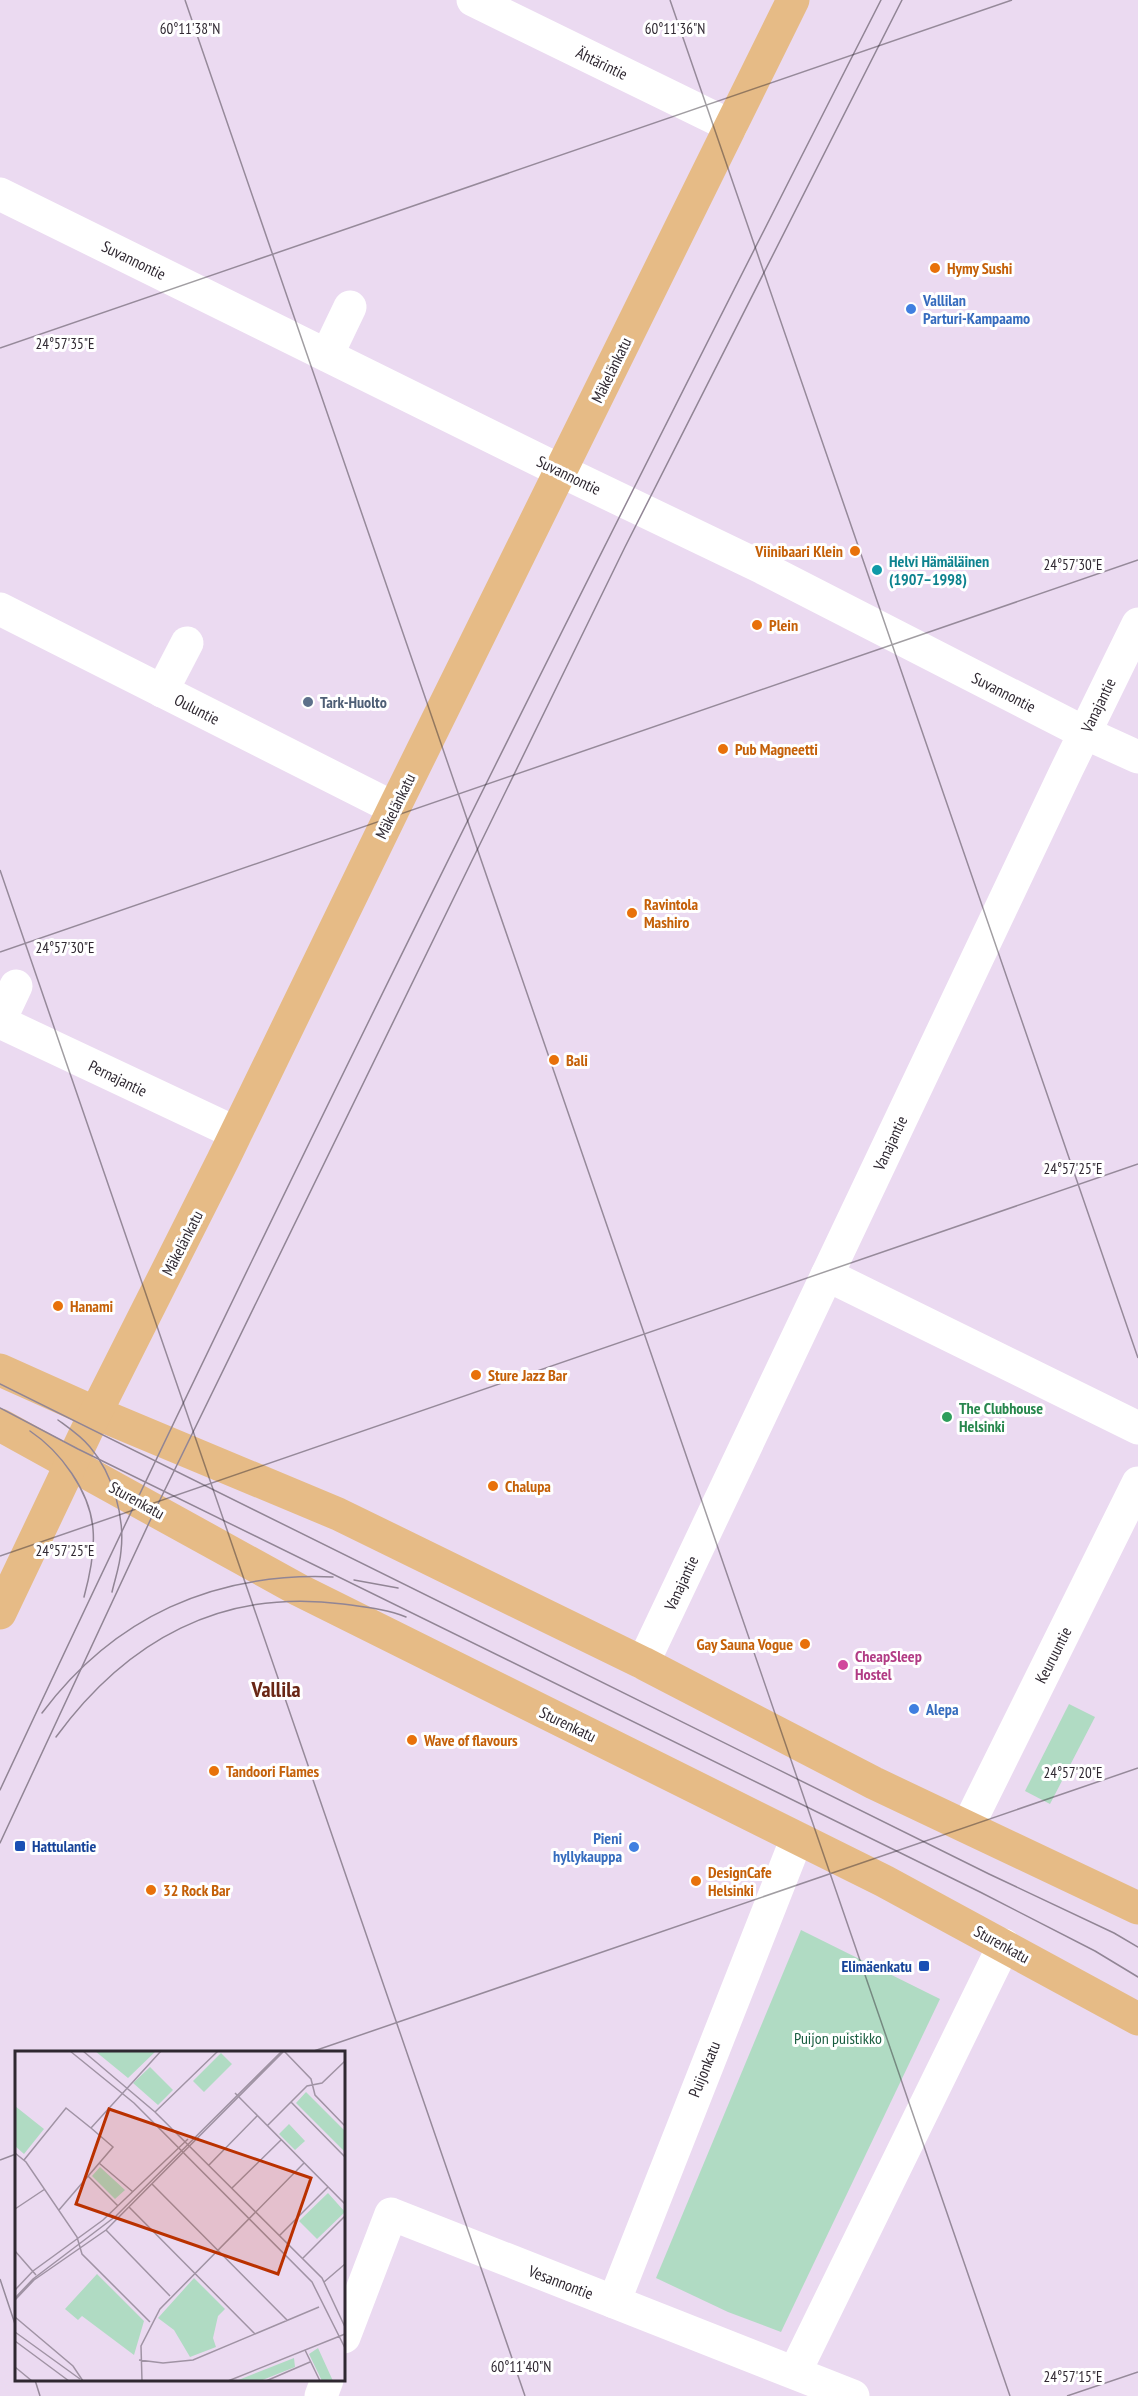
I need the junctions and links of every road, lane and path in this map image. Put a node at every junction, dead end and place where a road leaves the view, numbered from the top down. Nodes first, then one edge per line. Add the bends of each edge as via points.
1 (473, 0) edge
2 (793, 0) edge
3 (731, 126) junction
4 (0, 194) edge
5 (350, 307) dead end
6 (327, 355) junction
7 (561, 471) junction
8 (0, 609) edge
9 (1138, 624) edge
10 (188, 643) dead end
11 (162, 691) junction
12 (1085, 733) junction
13 (1138, 757) edge
14 (394, 808) junction
15 (16, 986) dead end
16 (0, 1021) edge
17 (236, 1133) junction
18 (827, 1275) junction
19 (0, 1370) edge
20 (96, 1413) junction
21 (0, 1425) edge
22 (1138, 1428) edge
23 (71, 1463) junction
24 (1138, 1483) edge
25 (0, 1613) edge
26 (643, 1663) junction
27 (968, 1826) junction
28 (797, 1838) junction
29 (1138, 1908) edge
30 (1004, 1945) junction
31 (1138, 2019) edge
32 (614, 2302) junction
33 (345, 2334) edge
34 (795, 2372) junction
35 (326, 2381) edge
36 (321, 2396) edge
37 (853, 2396) edge

1 - 3 street, Ähtärintie
2 - 3 main road, Mäkelänkatu
3 - 7 main road, Mäkelänkatu
4 - 6 street, Suvannontie
5 - 6 street
6 - 7 street, Suvannontie
7 - 12 street, Suvannontie via 763,568
7 - 14 main road, Mäkelänkatu
8 - 11 street, Ouluntie
9 - 12 street, Vanajantie
10 - 11 street
11 - 14 street, Ouluntie
12 - 13 street, Suvannontie
12 - 18 street, Vanajantie
14 - 17 main road, Mäkelänkatu
15 - 16 street
16 - 17 street, Pernajantie
17 - 20 main road, Mäkelänkatu
18 - 22 street
18 - 26 street, Vanajantie
19 - 20 main road
20 - 23 main road, Mäkelänkatu
20 - 26 main road via 338,1514
21 - 23 main road, Sturenkatu
23 - 25 main road, Mäkelänkatu
23 - 28 main road, Sturenkatu via 299,1590
24 - 27 street, Keuruuntie
26 - 27 main road via 853,1772
27 - 29 main road
28 - 30 main road, Sturenkatu
28 - 32 street, Puijonkatu
30 - 31 main road, Sturenkatu
30 - 34 street
32 - 33 street, Vesannontie via 391,2214
32 - 34 street, Vesannontie
34 - 37 street, Vesannontie
35 - 36 street

